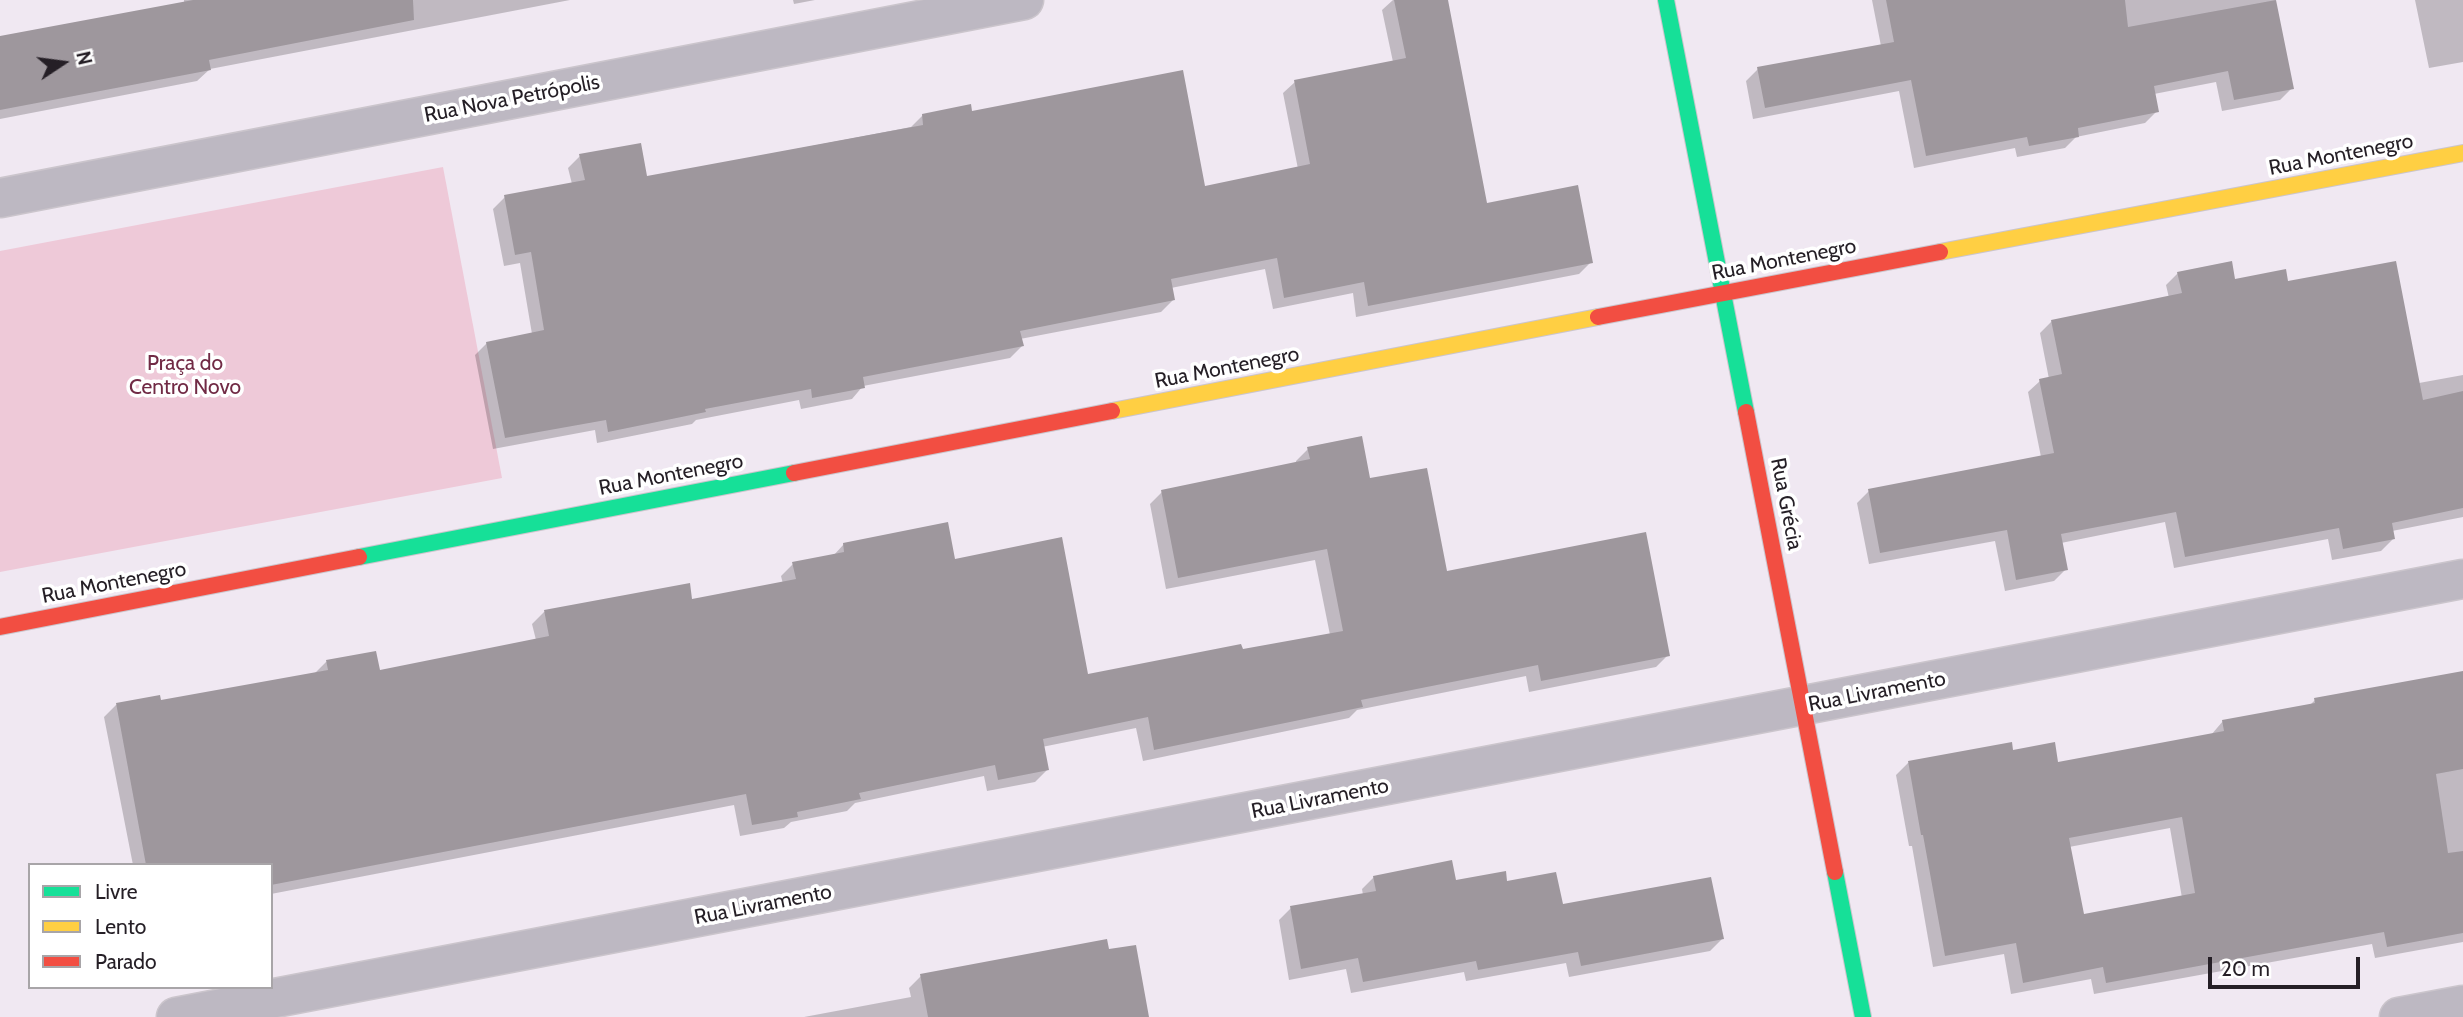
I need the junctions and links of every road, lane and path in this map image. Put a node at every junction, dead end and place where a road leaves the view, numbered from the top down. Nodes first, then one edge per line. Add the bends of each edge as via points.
1 (1024, 0) edge
2 (1666, 0) edge
3 (2463, 153) edge
4 (0, 198) edge
5 (1723, 293) junction
6 (2463, 579) edge
7 (0, 627) edge
8 (1803, 706) junction
9 (2463, 1005) edge
10 (176, 1017) edge
11 (1863, 1017) edge
12 (2399, 1017) edge

1 - 4 street, Rua Nova Petrópolis
2 - 5 street, Rua Grécia
3 - 5 street, Rua Montenegro
5 - 7 street, Rua Montenegro
5 - 8 street, Rua Grécia
6 - 8 street, Rua Livramento
8 - 10 street, Rua Livramento
8 - 11 street, Rua Grécia
9 - 12 street

